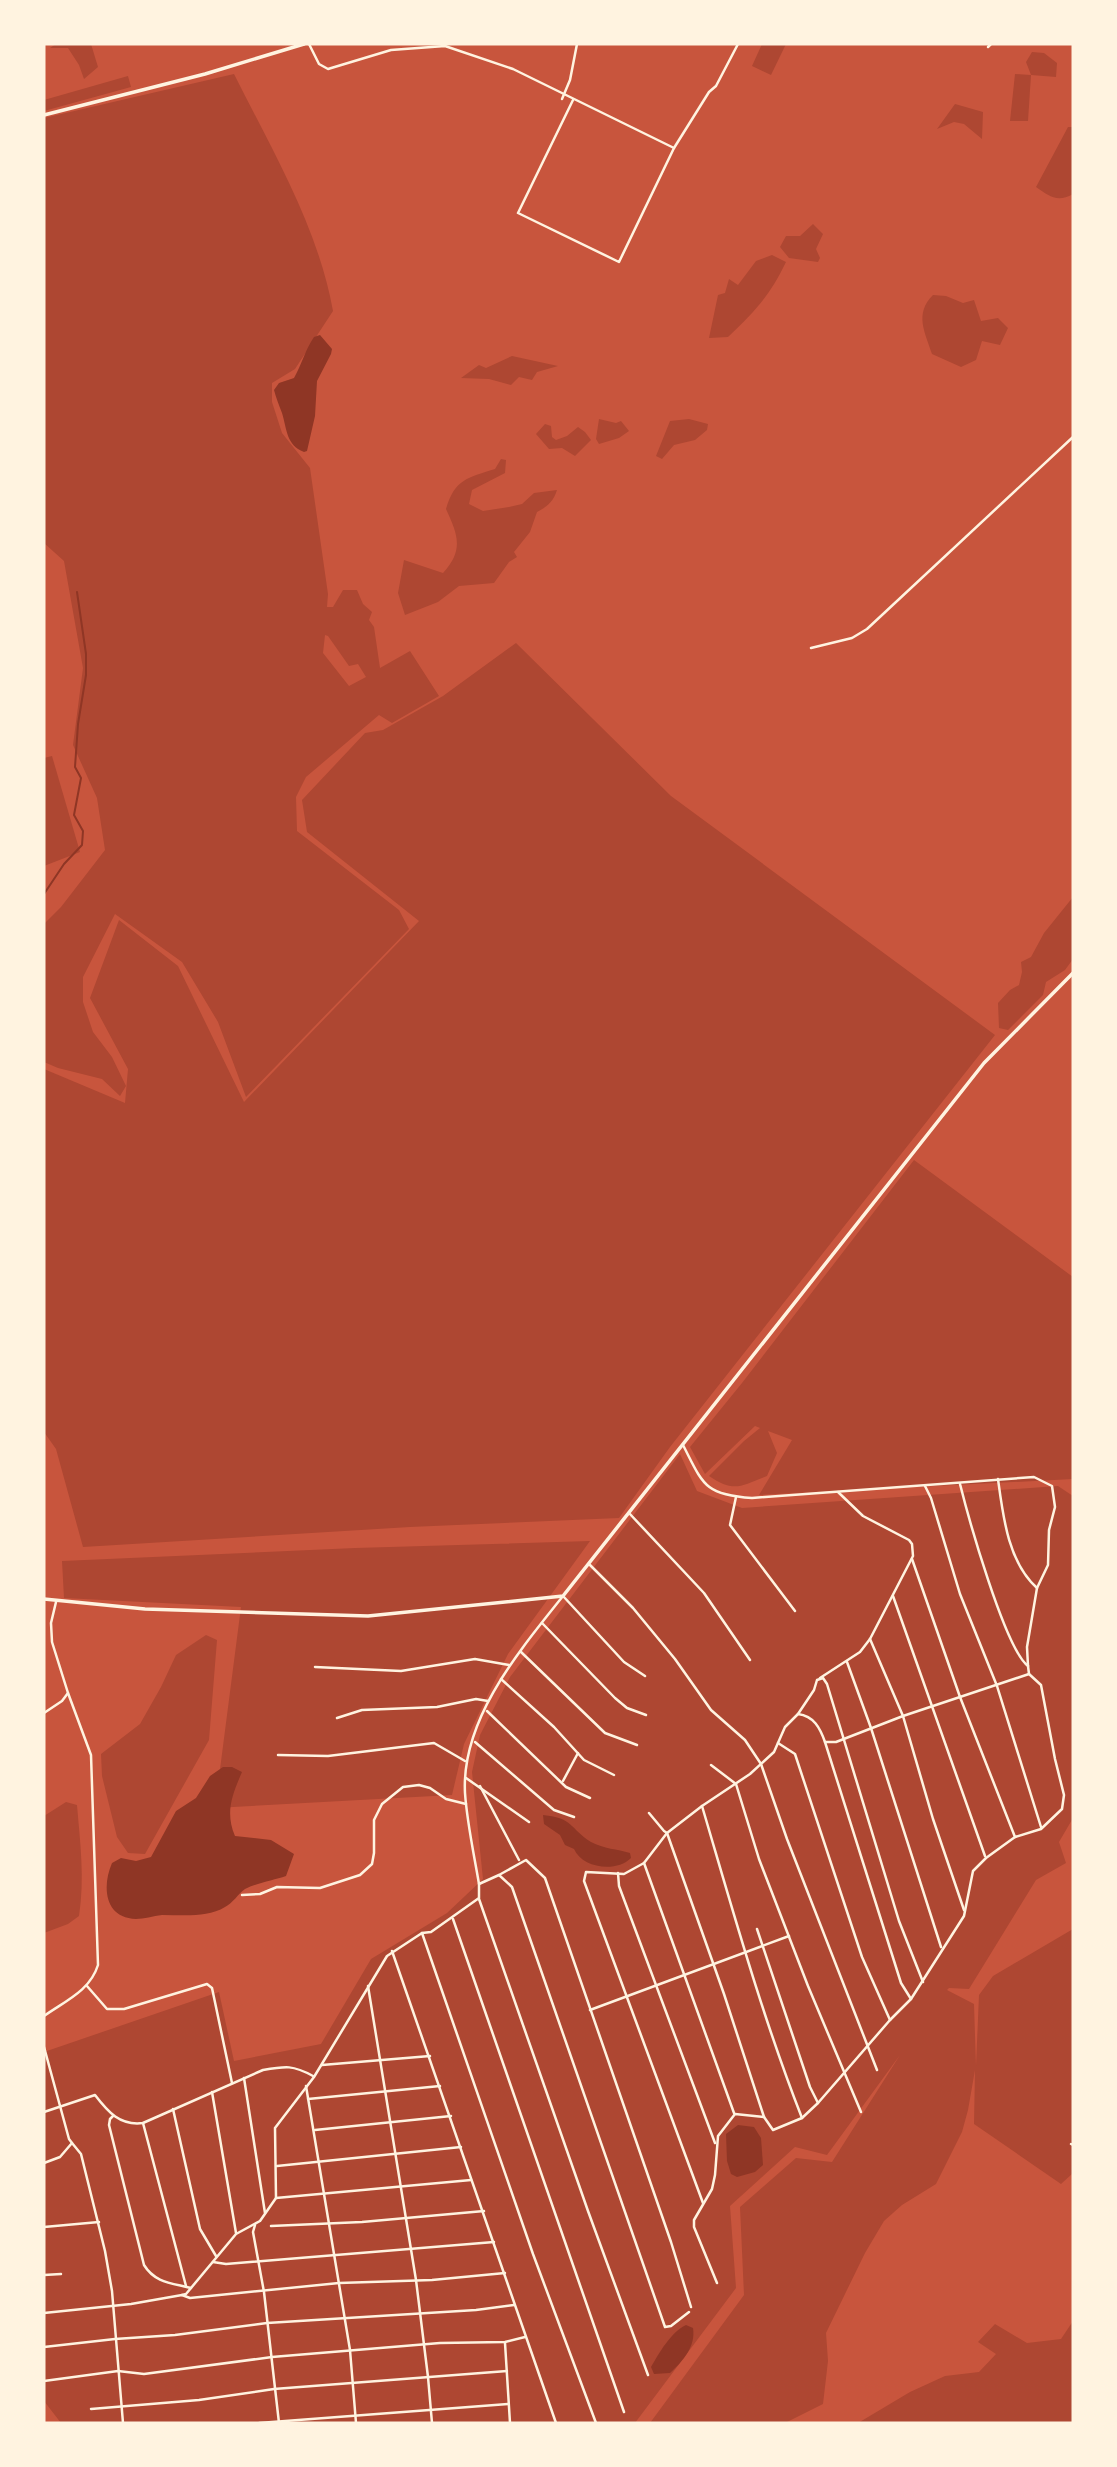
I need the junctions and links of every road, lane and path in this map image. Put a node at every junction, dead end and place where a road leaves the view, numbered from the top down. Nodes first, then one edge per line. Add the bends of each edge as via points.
1 (304, 44) edge
2 (309, 44) edge
3 (577, 44) edge
4 (738, 44) edge
5 (563, 97) junction
6 (573, 100) junction
7 (44, 114) edge
8 (674, 148) junction
9 (1073, 437) edge
10 (811, 648) dead end
11 (1073, 973) edge
12 (683, 1445) junction
13 (998, 1479) junction
14 (960, 1482) junction
15 (925, 1486) junction
16 (838, 1492) junction
17 (736, 1497) junction
18 (629, 1513) junction
19 (912, 1559) junction
20 (589, 1564) junction
21 (1037, 1588) junction
22 (564, 1596) junction
23 (893, 1596) junction
24 (44, 1599) edge
25 (56, 1601) junction
26 (795, 1611) dead end
27 (542, 1623) junction
28 (870, 1639) junction
29 (520, 1651) junction
30 (750, 1660) dead end
31 (847, 1662) junction
32 (509, 1665) junction
33 (1028, 1666) junction
34 (315, 1667) dead end
35 (1029, 1674) junction
36 (645, 1676) dead end
37 (501, 1679) junction
38 (817, 1680) junction
39 (997, 1686) junction
40 (68, 1693) junction
41 (960, 1697) junction
42 (488, 1701) junction
43 (932, 1707) junction
44 (485, 1709) junction
45 (44, 1713) edge
46 (798, 1714) junction
47 (646, 1715) dead end
48 (903, 1716) junction
49 (337, 1718) dead end
50 (871, 1728) junction
51 (845, 1740) junction
52 (474, 1741) junction
53 (825, 1742) junction
54 (778, 1743) junction
55 (637, 1745) dead end
56 (578, 1753) junction
57 (278, 1755) dead end
58 (467, 1762) junction
59 (761, 1763) junction
60 (711, 1765) dead end
61 (614, 1775) dead end
62 (466, 1778) junction
63 (563, 1783) junction
64 (736, 1784) junction
65 (480, 1786) junction
66 (590, 1798) dead end
67 (466, 1804) junction
68 (702, 1806) junction
69 (649, 1813) dead end
70 (574, 1817) dead end
71 (528, 1822) dead end
72 (1041, 1829) junction
73 (667, 1833) junction
74 (1015, 1837) junction
75 (986, 1858) junction
76 (519, 1862) junction
77 (644, 1863) junction
78 (618, 1873) junction
79 (499, 1875) junction
80 (479, 1884) junction
81 (243, 1895) dead end
82 (479, 1898) junction
83 (964, 1916) junction
84 (453, 1917) junction
85 (757, 1929) dead end
86 (422, 1933) junction
87 (789, 1936) junction
88 (762, 1946) junction
89 (942, 1950) junction
90 (392, 1951) junction
91 (745, 1951) junction
92 (713, 1962) junction
93 (685, 1973) junction
94 (923, 1982) junction
95 (656, 1984) junction
96 (88, 1986) junction
97 (368, 1986) junction
98 (626, 1995) junction
99 (911, 1999) junction
100 (590, 2010) junction
101 (44, 2015) edge
102 (890, 2020) junction
103 (44, 2047) edge
104 (869, 2047) junction
105 (430, 2056) junction
106 (382, 2060) junction
107 (320, 2066) junction
108 (877, 2070) dead end
109 (844, 2073) junction
110 (314, 2077) junction
111 (244, 2078) junction
112 (232, 2083) junction
113 (440, 2085) junction
114 (306, 2086) junction
115 (212, 2092) junction
116 (386, 2092) junction
117 (308, 2099) junction
118 (818, 2104) junction
119 (61, 2106) junction
120 (173, 2109) junction
121 (44, 2112) edge
122 (861, 2112) dead end
123 (735, 2114) junction
124 (114, 2115) junction
125 (451, 2116) junction
126 (764, 2117) junction
127 (802, 2118) junction
128 (143, 2123) junction
129 (391, 2123) junction
130 (313, 2130) junction
131 (72, 2143) junction
132 (717, 2145) junction
133 (461, 2147) junction
134 (396, 2154) junction
135 (319, 2161) junction
136 (44, 2163) edge
137 (275, 2166) junction
138 (473, 2180) junction
139 (401, 2186) junction
140 (325, 2193) junction
141 (276, 2198) junction
142 (704, 2203) junction
143 (484, 2211) junction
144 (265, 2213) junction
145 (406, 2218) junction
146 (99, 2222) junction
147 (330, 2223) junction
148 (255, 2225) junction
149 (271, 2226) dead end
150 (44, 2227) edge
151 (236, 2234) junction
152 (494, 2242) junction
153 (411, 2249) junction
154 (334, 2254) junction
155 (216, 2257) junction
156 (258, 2260) junction
157 (213, 2262) junction
158 (505, 2273) junction
159 (61, 2274) dead end
160 (44, 2275) edge
161 (416, 2280) junction
162 (339, 2283) junction
163 (717, 2283) dead end
164 (186, 2286) junction
165 (191, 2288) junction
166 (264, 2292) junction
167 (182, 2295) junction
168 (113, 2305) junction
169 (514, 2305) junction
170 (44, 2313) edge
171 (419, 2313) junction
172 (344, 2317) junction
173 (267, 2323) junction
174 (525, 2337) junction
175 (115, 2339) junction
176 (505, 2343) junction
177 (424, 2345) junction
178 (44, 2347) edge
179 (350, 2350) junction
180 (272, 2357) junction
181 (118, 2371) junction
182 (507, 2371) junction
183 (648, 2375) dead end
184 (428, 2377) junction
185 (44, 2381) edge
186 (353, 2383) junction
187 (274, 2389) junction
188 (508, 2404) junction
189 (121, 2405) junction
190 (92, 2409) dead end
191 (431, 2409) junction
192 (624, 2412) dead end
193 (356, 2415) junction
194 (278, 2422) edge
195 (123, 2423) edge
196 (259, 2423) edge
197 (356, 2423) edge
198 (432, 2423) edge
199 (510, 2423) edge
200 (556, 2423) edge
201 (596, 2423) edge

1 - 7 street via 196,77
2 - 5 street via 319,64 328,69 391,50 445,46 513,69
3 - 5 street
4 - 8 street
5 - 6 street
6 - 8 street
6 - 8 street via 518,213 619,262
9 - 10 street via 867,629 852,638
11 - 12 street via 984,1063
12 - 17 street via 703,1483
12 - 18 street
13 - 14 street
13 - 21 street via 1003,1519 1016,1558 1025,1577
13 - 21 street via 1034,1477 1052,1486 1055,1507 1048,1565
14 - 15 street
14 - 33 street via 1010,1639
15 - 16 street
15 - 39 street via 960,1594
16 - 17 street
16 - 19 street via 863,1516 909,1540 914,1549
17 - 26 street via 730,1525
18 - 20 street
18 - 30 street via 704,1593
19 - 23 street
19 - 41 street
20 - 22 street
20 - 59 street via 633,1608 711,1710 745,1740
21 - 33 street
22 - 25 street via 368,1616 145,1609
22 - 27 street
22 - 36 street via 624,1662
23 - 28 street
23 - 43 street
24 - 25 street
25 - 40 street via 52,1642
27 - 29 street
27 - 47 street via 615,1698
28 - 31 street
28 - 48 street
29 - 32 street
29 - 55 street via 605,1733
31 - 38 street
31 - 50 street
32 - 34 street via 475,1659 401,1671
32 - 37 street
33 - 35 street
35 - 39 street
35 - 72 street via 1041,1685 1064,1795 1062,1809
37 - 42 street
37 - 56 street
38 - 46 street
38 - 51 street via 823,1678 827,1684
39 - 41 street
39 - 72 street
40 - 45 street
40 - 96 street via 91,1755 98,1965
41 - 43 street
41 - 74 street
42 - 44 street
42 - 49 street via 362,1710
43 - 48 street
43 - 75 street
44 - 52 street
44 - 63 street
46 - 53 street via 818,1725
46 - 54 street
48 - 50 street
48 - 83 street
50 - 51 street
50 - 89 street
51 - 53 street
51 - 94 street via 899,1921
52 - 58 street
52 - 70 street via 554,1810
53 - 99 street via 901,1983
54 - 59 street
54 - 102 street via 795,1754 862,1957
56 - 61 street
56 - 63 street
57 - 58 street via 328,1756 434,1743
58 - 62 street
59 - 64 street
59 - 104 street
60 - 64 street
62 - 65 street
62 - 67 street
63 - 66 street
64 - 68 street
64 - 87 street
65 - 71 street
65 - 76 street
67 - 80 street
67 - 81 street via 419,1785 403,1787 382,1804 374,1820 372,1864 360,1875 320,1888 278,1887
68 - 73 street
68 - 91 street
69 - 73 street
72 - 74 street
73 - 77 street
73 - 92 street
74 - 75 street
75 - 83 street via 973,1871
76 - 79 street
76 - 100 street via 526,1860 545,1878
77 - 78 street
77 - 93 street
78 - 95 street
78 - 98 street via 586,1872 584,1881
79 - 80 street
79 - 100 street via 512,1887 665,2328 690,2309
80 - 82 street
82 - 84 street
82 - 183 street
83 - 89 street
84 - 86 street
84 - 192 street
85 - 88 street
86 - 90 street
86 - 201 street
87 - 88 street
87 - 109 street
88 - 91 street
88 - 118 street
89 - 94 street
90 - 97 street
90 - 105 street
91 - 92 street
91 - 127 street
92 - 93 street
92 - 126 street
93 - 95 street
93 - 123 street
94 - 99 street
95 - 98 street
95 - 132 street
96 - 101 street
96 - 112 street via 111,2010 207,1984 212,1988
97 - 106 street
97 - 107 street
98 - 100 street
98 - 142 street
99 - 102 street
102 - 104 street
103 - 119 street
104 - 108 street
104 - 109 street
105 - 106 street
105 - 113 street
106 - 107 street
106 - 116 street
107 - 110 street
109 - 118 street
109 - 122 street
110 - 111 street via 298,2067 282,2066
110 - 114 street
111 - 112 street
111 - 144 street
112 - 115 street
113 - 116 street
113 - 125 street
114 - 117 street
114 - 137 street via 275,2128
115 - 120 street
115 - 151 street
116 - 117 street
116 - 129 street
117 - 130 street
118 - 127 street
119 - 121 street
119 - 124 street via 95,2095
119 - 131 street
120 - 128 street
120 - 155 street via 200,2229
123 - 126 street
123 - 132 street via 718,2136
124 - 128 street via 130,2125
124 - 164 street via 108,2125 144,2265 160,2281
125 - 129 street
125 - 133 street
126 - 127 street via 773,2130
128 - 164 street
129 - 130 street
129 - 134 street
130 - 135 street
131 - 136 street via 60,2157
131 - 146 street via 81,2154
132 - 142 street via 712,2189
133 - 134 street
133 - 138 street
134 - 135 street
134 - 139 street
135 - 137 street
135 - 140 street
137 - 141 street
138 - 139 street
138 - 143 street
139 - 140 street
139 - 145 street
140 - 141 street
140 - 147 street
141 - 144 street
142 - 163 street via 694,2227
143 - 145 street
143 - 152 street
144 - 148 street
145 - 147 street
145 - 153 street
146 - 150 street
146 - 168 street
147 - 149 street
147 - 154 street
148 - 151 street
148 - 156 street
151 - 155 street
152 - 153 street
152 - 158 street
153 - 154 street
153 - 161 street
154 - 156 street
154 - 162 street
155 - 157 street
156 - 157 street
156 - 166 street
157 - 165 street
158 - 161 street
158 - 169 street
159 - 160 street
161 - 162 street
161 - 171 street
162 - 166 street
162 - 172 street
164 - 165 street
165 - 167 street
166 - 167 street
166 - 173 street
167 - 168 street
168 - 170 street
168 - 175 street
169 - 171 street
169 - 174 street
171 - 172 street
171 - 177 street
172 - 173 street
172 - 179 street
173 - 175 street
173 - 180 street
174 - 176 street
174 - 200 street
175 - 178 street
175 - 181 street
176 - 177 street
176 - 182 street
177 - 179 street
177 - 184 street
179 - 180 street
179 - 186 street
180 - 181 street via 144,2374
180 - 187 street
181 - 185 street
181 - 189 street
182 - 184 street
182 - 188 street
184 - 186 street
184 - 191 street
186 - 187 street
186 - 193 street
187 - 189 street
187 - 194 street
188 - 191 street
188 - 199 street
189 - 190 street
189 - 195 street
191 - 193 street
191 - 198 street
193 - 194 street
193 - 197 street
194 - 196 street

